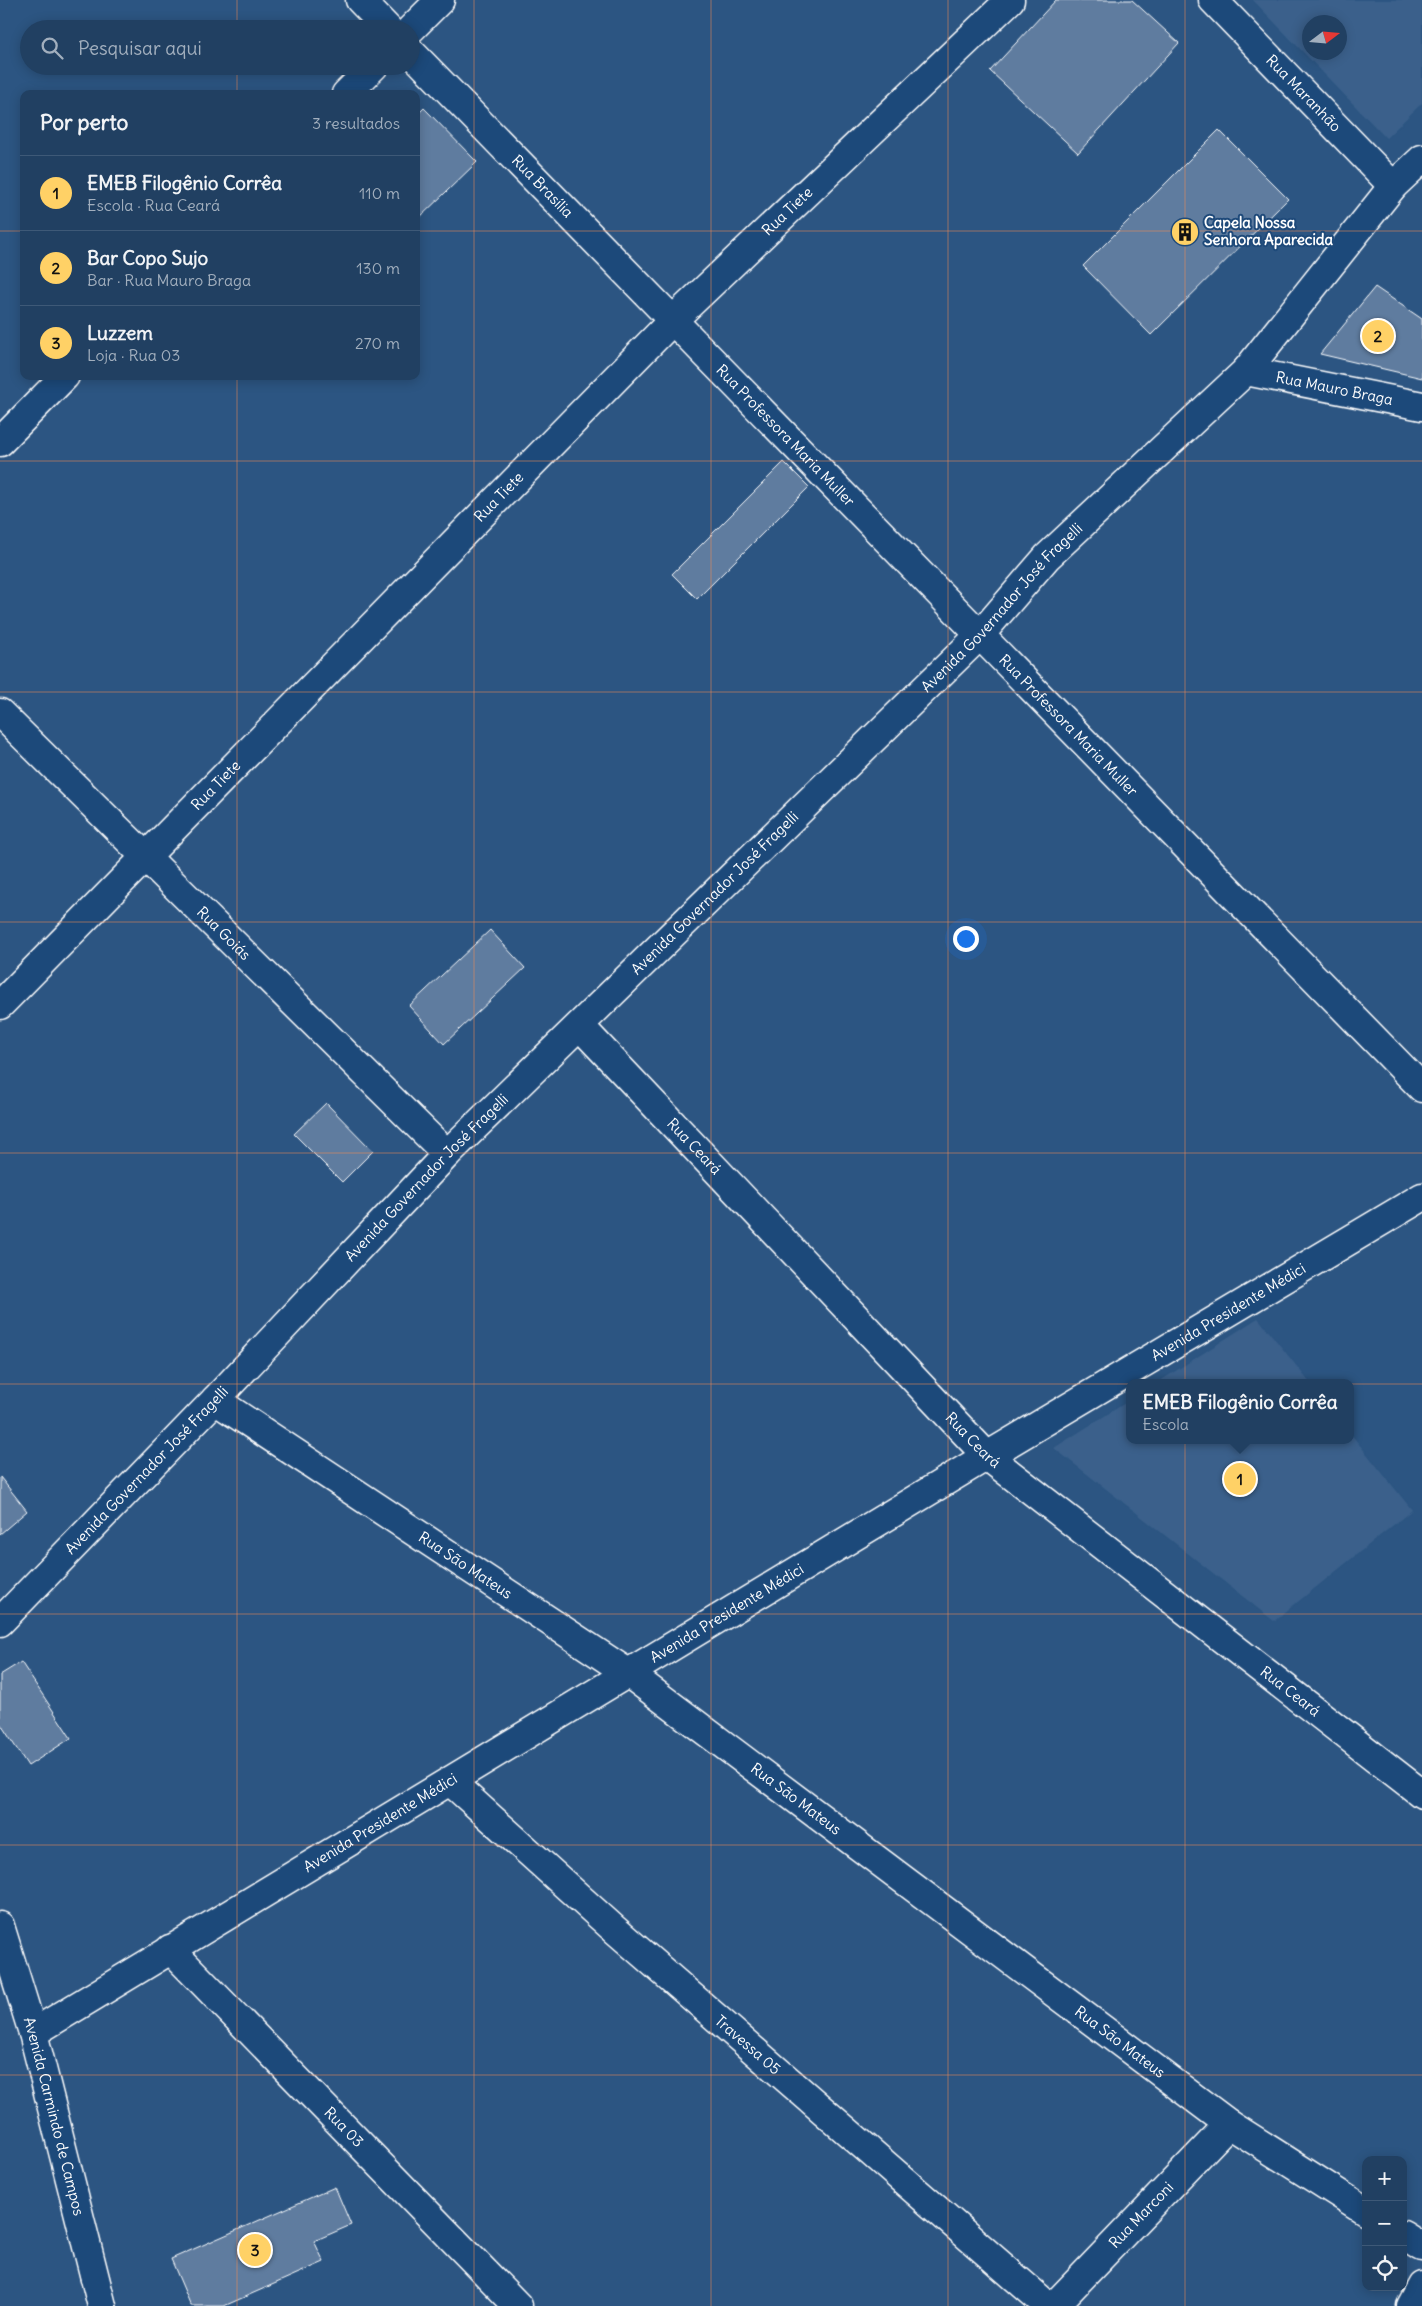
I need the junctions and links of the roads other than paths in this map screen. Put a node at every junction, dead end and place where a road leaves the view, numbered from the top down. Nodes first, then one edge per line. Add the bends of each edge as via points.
1 (360, 0) edge
2 (440, 0) edge
3 (1010, 0) edge
4 (1213, 0) edge
5 (379, 20) edge
6 (420, 20) edge
7 (420, 61) edge
8 (365, 75) edge
9 (350, 90) edge
10 (1422, 159) edge
11 (1393, 186) junction
12 (672, 320) junction
13 (1246, 371) junction
14 (61, 380) edge
15 (1422, 406) edge
16 (0, 442) edge
17 (980, 635) junction
18 (0, 713) edge
19 (146, 856) junction
20 (0, 1005) edge
21 (580, 1026) junction
22 (1422, 1088) edge
23 (447, 1154) junction
24 (1422, 1197) edge
25 (216, 1400) junction
26 (987, 1456) junction
27 (0, 1622) edge
28 (628, 1673) junction
29 (450, 1781) junction
30 (1422, 1794) edge
31 (0, 1926) edge
32 (170, 1949) junction
33 (33, 2033) junction
34 (1228, 2124) junction
35 (1362, 2208) edge
36 (1407, 2238) edge
37 (1422, 2247) edge
38 (1422, 2286) edge
39 (102, 2306) edge
40 (518, 2306) edge
41 (1048, 2306) edge
42 (1054, 2306) edge
43 (1411, 2306) edge

1 - 5 street
2 - 6 street
3 - 12 street, Rua Tiete
4 - 11 street, Rua Maranhão
7 - 12 street, Rua Brasília
8 - 9 street
10 - 11 street, Avenida Governador José Fragelli
11 - 13 street, Avenida Governador José Fragelli
12 - 17 street, Rua Professora Maria Muller
12 - 19 street, Rua Tiete
13 - 15 street, Rua Mauro Braga
13 - 17 street, Avenida Governador José Fragelli via 1047,557
14 - 16 street
17 - 21 street, Avenida Governador José Fragelli
17 - 22 street, Rua Professora Maria Muller
18 - 19 street, Rua Goiás
19 - 20 street, Rua Tiete
19 - 23 street, Rua Goiás
21 - 23 street, Avenida Governador José Fragelli
21 - 26 street, Rua Ceará
23 - 25 street, Avenida Governador José Fragelli
24 - 26 street, Avenida Presidente Médici
25 - 27 street, Avenida Governador José Fragelli
25 - 28 street, Rua São Mateus
26 - 28 street, Avenida Presidente Médici
26 - 30 street, Rua Ceará
28 - 29 street, Avenida Presidente Médici
28 - 34 street, Rua São Mateus
29 - 32 street, Avenida Presidente Médici
29 - 41 street, Travessa 05 via 585,1903
31 - 33 street, Avenida Carmindo de Campos
32 - 33 street, Avenida Presidente Médici
32 - 40 street, Rua 03
33 - 39 street, Avenida Carmindo de Campos
34 - 35 street, Rua São Mateus
34 - 42 street, Rua Marconi
36 - 37 street
38 - 43 street

